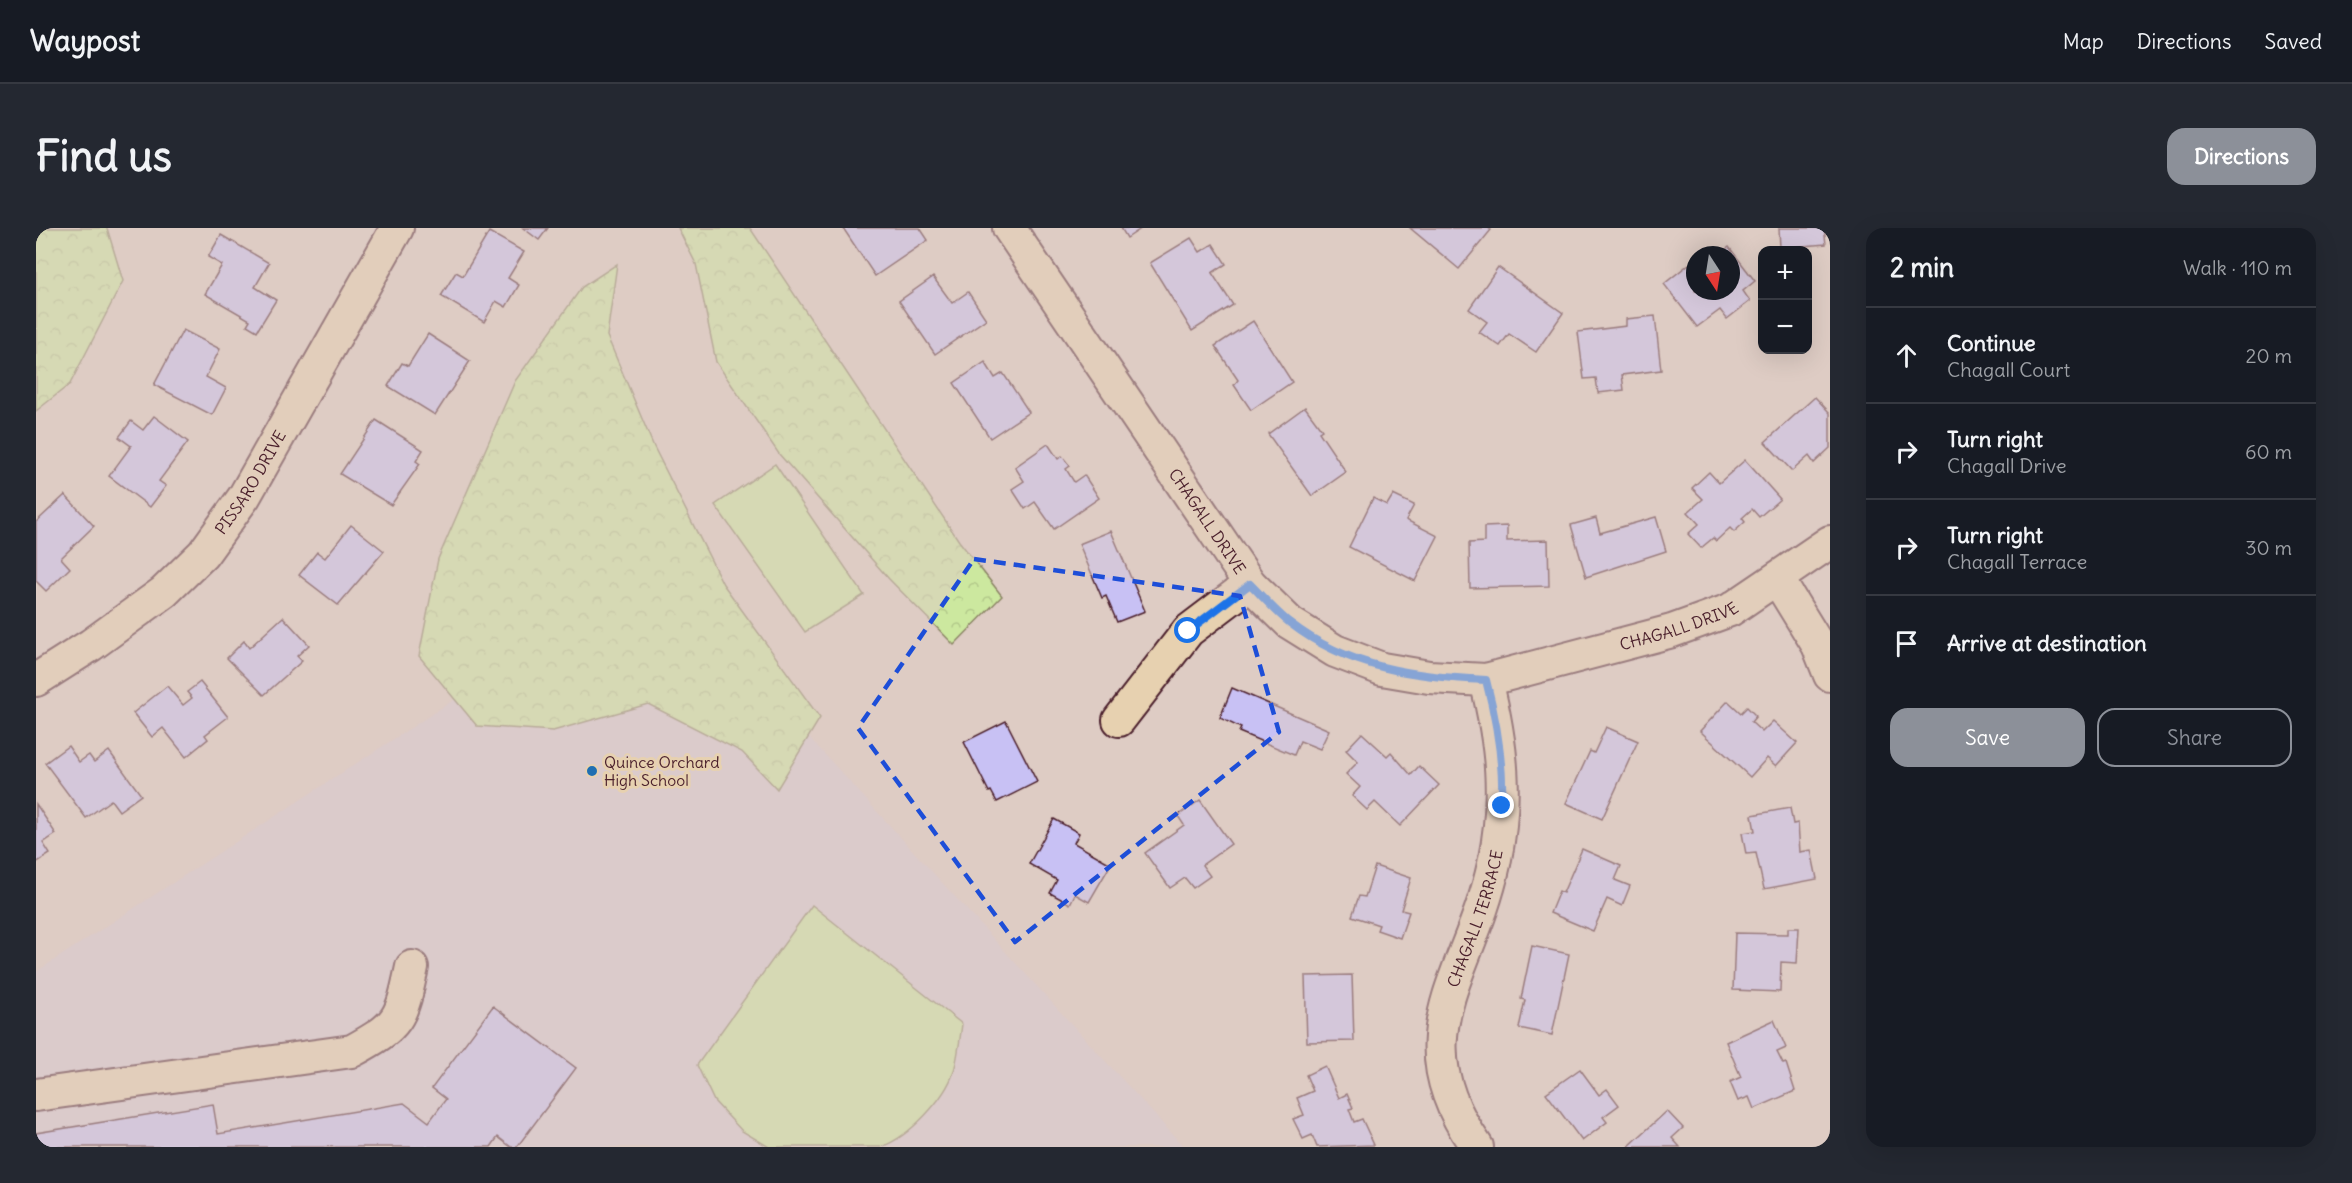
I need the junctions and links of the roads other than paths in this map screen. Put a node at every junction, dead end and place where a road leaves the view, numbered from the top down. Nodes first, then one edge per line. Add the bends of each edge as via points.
1 (397, 228) edge
2 (1009, 228) edge
3 (1830, 542) edge
4 (1778, 580) junction
5 (1250, 584) junction
6 (1830, 675) edge
7 (36, 680) edge
8 (1486, 680) junction
9 (1119, 720) dead end
10 (412, 967) dead end
11 (36, 1095) edge
12 (1477, 1147) edge

1 - 7 street, PISSARO DRIVE via 244,497 203,554 164,592
2 - 5 street, CHAGALL DRIVE
3 - 4 street, CHAGALL DRIVE
4 - 6 street via 1818,645
4 - 8 street, CHAGALL DRIVE via 1730,610 1672,631
5 - 8 street, CHAGALL DRIVE via 1290,623 1335,651 1382,669 1429,677
5 - 9 street via 1188,631
8 - 12 street, CHAGALL TERRACE via 1497,723 1503,771 1502,806 1493,865 1442,1020 1439,1055 1444,1088 1461,1125
10 - 11 street via 403,1009 384,1034 352,1051

